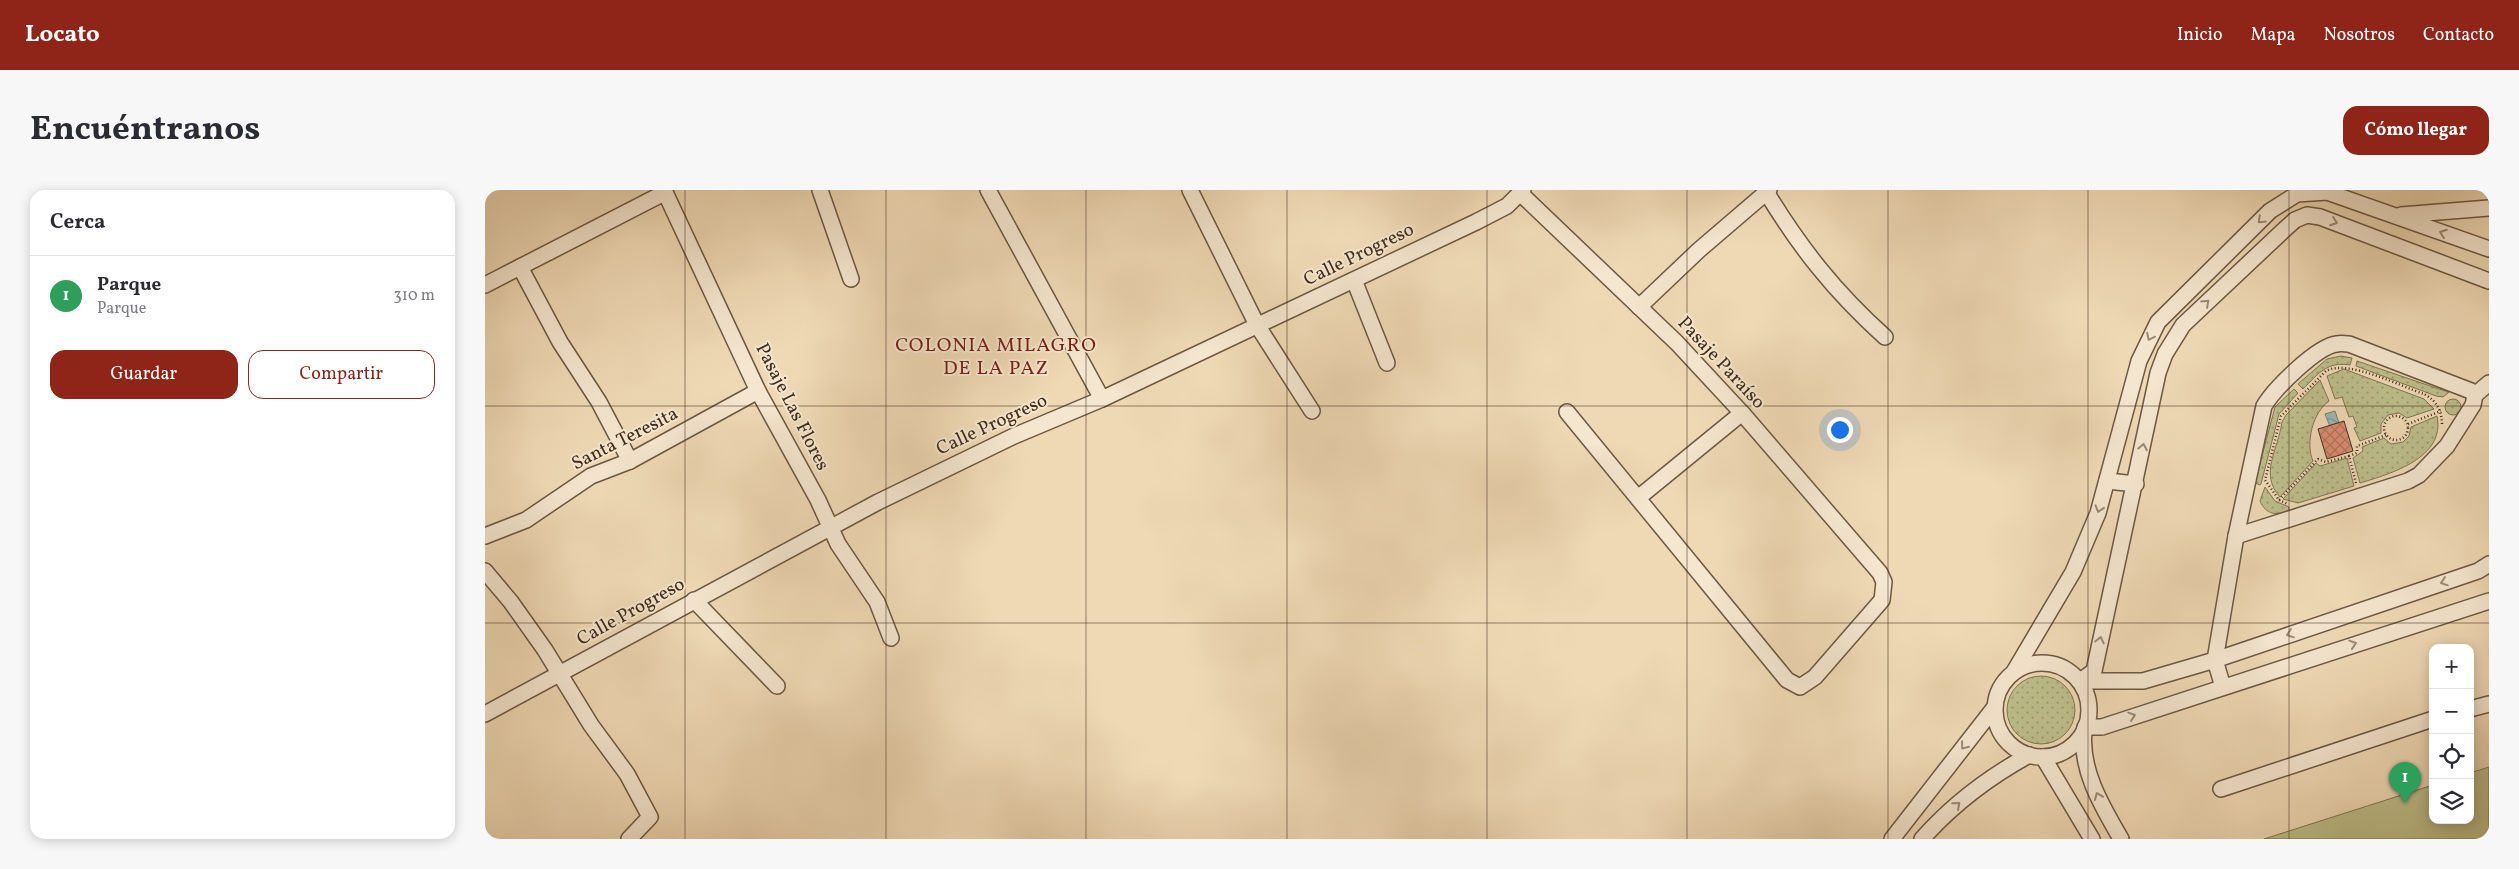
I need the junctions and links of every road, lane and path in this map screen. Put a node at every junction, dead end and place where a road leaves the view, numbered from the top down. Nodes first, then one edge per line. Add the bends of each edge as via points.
1 (820, 190) edge
2 (988, 190) edge
3 (1190, 190) edge
4 (664, 191) edge
5 (1522, 191) edge
6 (1767, 191) edge
7 (2489, 208) edge
8 (2394, 215) junction
9 (2489, 250) edge
10 (2221, 260) junction
11 (520, 267) junction
12 (2237, 274) junction
13 (851, 280) dead end
14 (1354, 280) junction
15 (2489, 281) edge
16 (485, 286) edge
17 (1639, 307) junction
18 (1257, 325) junction
19 (1885, 337) dead end
20 (1387, 363) dead end
21 (2489, 383) edge
22 (758, 391) junction
23 (2475, 395) junction
24 (1102, 399) junction
25 (1313, 410) dead end
26 (2441, 410) junction
27 (1567, 412) dead end
28 (1742, 413) junction
29 (2408, 424) junction
30 (2442, 428) dead end
31 (2386, 435) junction
32 (2349, 456) junction
33 (631, 461) junction
34 (2265, 480) junction
35 (2107, 481) junction
36 (2136, 484) junction
37 (2261, 488) dead end
38 (2360, 497) junction
39 (1637, 498) junction
40 (2279, 500) junction
41 (2292, 505) dead end
42 (830, 526) junction
43 (485, 536) edge
44 (2236, 536) junction
45 (2489, 564) edge
46 (485, 571) edge
47 (693, 600) junction
48 (2489, 601) edge
49 (891, 638) dead end
50 (2215, 660) junction
51 (2015, 670) junction
52 (559, 674) junction
53 (2080, 681) junction
54 (777, 686) dead end
55 (2223, 687) junction
56 (2489, 704) edge
57 (1994, 708) junction
58 (2474, 708) edge
59 (485, 714) edge
60 (2429, 720) edge
61 (2085, 729) junction
62 (2036, 756) junction
63 (2221, 789) dead end
64 (2118, 833) edge
65 (629, 839) edge
66 (1893, 839) edge
67 (1922, 839) edge
68 (2092, 839) edge
69 (2098, 839) edge

1 - 13 street
2 - 24 street
3 - 18 street
4 - 11 street
4 - 22 street, Pasaje Las Flores
5 - 14 street, Calle Progreso via 1507,206
5 - 17 street, Pasaje Paraíso
6 - 17 street
6 - 19 street via 1800,246 1825,278
7 - 8 street
9 -> 8 street
8 -> 10 street via 2327,192 2297,194 2270,211
10 - 12 street
10 -> 35 street via 2158,322 2149,339 2139,361
11 - 16 street
11 - 33 street via 560,342 599,402
12 -> 15 street via 2295,220 2307,215 2334,222
36 -> 12 street via 2158,372 2165,354 2183,325
14 - 18 street, Calle Progreso
14 - 20 street
17 - 28 street, Pasaje Paraíso
18 - 24 street, Calle Progreso
18 - 25 street
21 - 23 street
22 - 33 street, Santa Teresita
22 - 42 street, Pasaje Las Flores
23 - 38 street via 2473,405 2447,446 2419,475
23 - 44 street via 2349,344 2336,344 2319,352 2276,390 2264,406
24 - 42 street, Calle Progreso via 1005,440
26 - 29 path
26 - 30 path
26 - 34 path via 2424,394 2352,368 2334,367 2320,376 2281,416
27 - 39 street
28 - 39 street
28 - 39 street, Pasaje Paraíso via 1884,582 1882,600 1815,677 1800,687 1787,680
29 - 31 path via 2408,432 2403,439 2395,440
29 - 31 path via 2403,418 2392,416 2385,425
31 - 32 path via 2357,446 2357,453
32 - 38 path
32 - 40 path via 2326,462 2318,459
33 - 43 street, Santa Teresita via 591,476 526,520
34 - 37 path
34 - 40 path
35 - 36 street
35 -> 51 street via 2098,514 2073,572
53 -> 36 street via 2094,671
38 - 44 street
40 - 41 path
42 - 47 street, Calle Progreso
42 - 49 street, Pasaje Las Flores via 838,544 877,602
44 - 50 street
45 -> 50 street via 2478,571
46 - 52 street via 517,610
47 - 52 street, Calle Progreso
47 - 54 street
55 -> 48 street
50 - 53 street via 2143,681
50 - 55 street
51 - 53 street via 2035,663 2055,664
51 - 57 street via 2001,686
52 - 59 street, Calle Progreso
52 - 65 street via 627,774 650,817
53 - 61 street via 2089,700
61 -> 55 street via 2102,727
56 - 58 street
57 - 62 street via 1999,730 2005,739 2013,747
57 -> 66 street
60 - 63 street
61 - 62 street via 2067,749 2053,756
64 -> 61 street via 2098,799 2082,750
67 -> 62 street via 1975,789 2001,771
62 - 68 street
64 - 69 street

